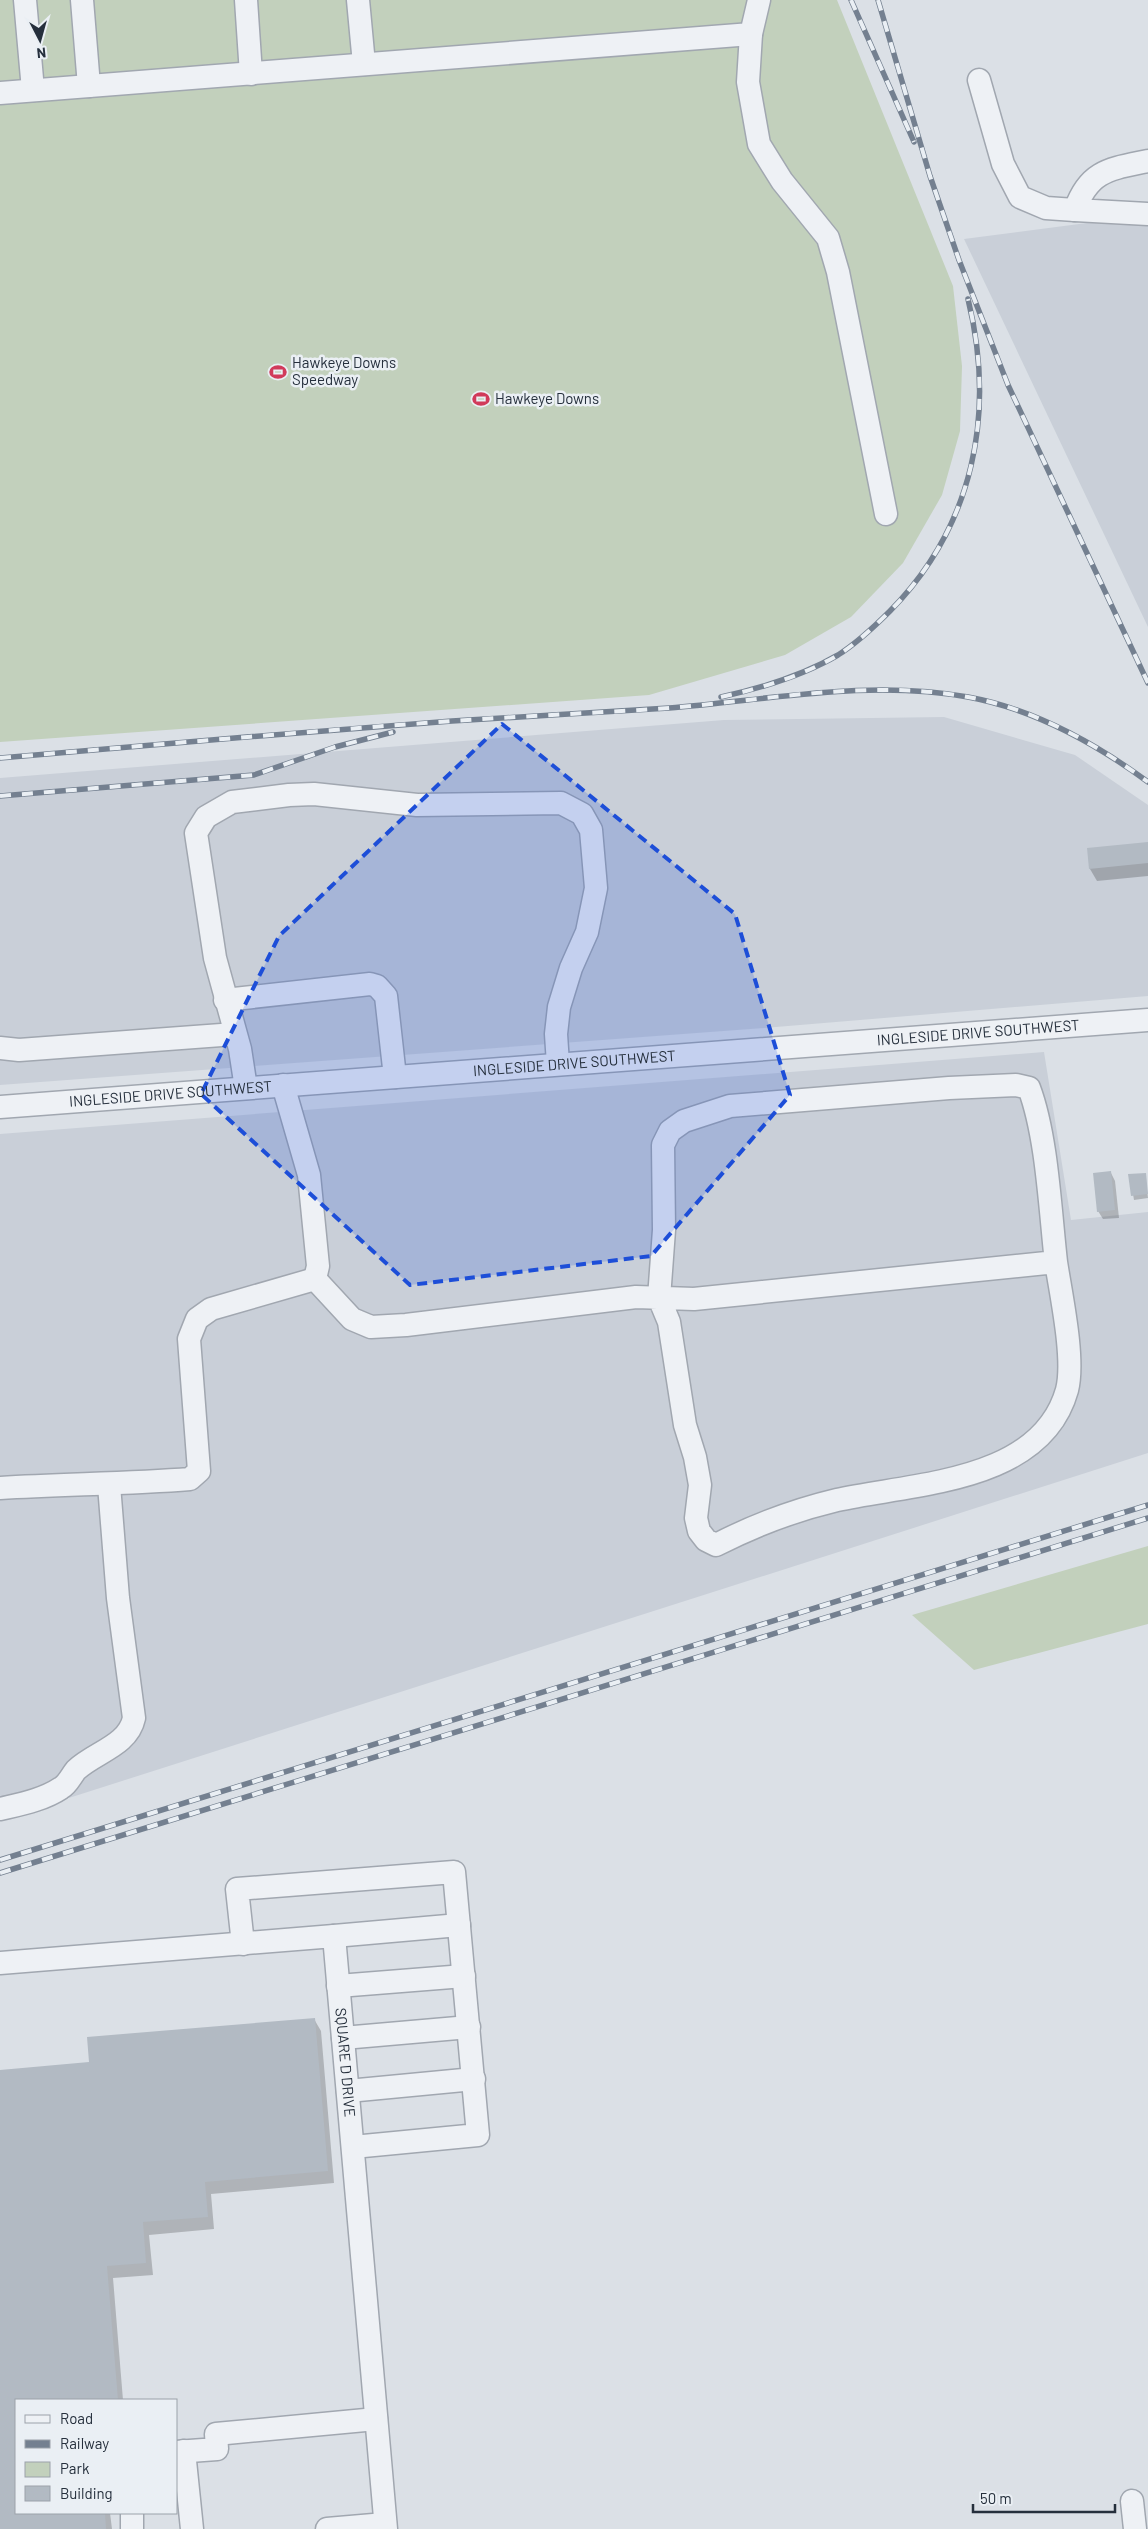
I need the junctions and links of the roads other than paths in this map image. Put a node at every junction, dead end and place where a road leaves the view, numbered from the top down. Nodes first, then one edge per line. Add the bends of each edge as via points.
1 (25, 0) edge
2 (82, 0) edge
3 (246, 0) edge
4 (358, 0) edge
5 (759, 0) edge
6 (751, 34) junction
7 (364, 64) junction
8 (252, 74) junction
9 (979, 80) dead end
10 (89, 86) junction
11 (33, 90) junction
12 (0, 93) edge
13 (1148, 161) edge
14 (1075, 210) junction
15 (1148, 214) edge
16 (886, 514) dead end
17 (225, 1000) junction
18 (1148, 1020) edge
19 (235, 1034) junction
20 (0, 1048) edge
21 (558, 1064) junction
22 (395, 1077) junction
23 (283, 1085) junction
24 (246, 1088) junction
25 (0, 1106) edge
26 (1056, 1262) junction
27 (315, 1279) junction
28 (660, 1298) junction
29 (109, 1485) junction
30 (0, 1488) edge
31 (0, 1810) edge
32 (460, 1925) junction
33 (334, 1936) junction
34 (243, 1944) junction
35 (0, 1963) edge
36 (464, 1976) junction
37 (338, 1986) junction
38 (469, 2027) junction
39 (343, 2038) junction
40 (474, 2079) junction
41 (348, 2091) junction
42 (352, 2147) junction
43 (376, 2419) junction
44 (180, 2452) edge
45 (1132, 2501) dead end
46 (132, 2514) edge
47 (386, 2526) edge
48 (132, 2529) edge
49 (192, 2529) edge
50 (328, 2529) edge
51 (1134, 2529) edge

1 - 11 street
2 - 10 street
3 - 8 street
4 - 7 street
5 - 6 street
6 - 7 street
6 - 16 street via 748,82 759,144 782,181 828,238 838,272
7 - 8 street
8 - 10 street
9 - 14 street via 1003,164 1020,197 1046,208
10 - 11 street
11 - 12 street
13 - 14 street via 1103,172 1088,183
14 - 15 street
17 - 19 street
17 - 21 street via 215,958 196,833 206,817 232,802 314,794 417,805 561,803 582,814 591,830 596,888 587,932 559,1006 556,1034
17 - 22 street via 370,984 377,986 386,996
18 - 21 street, INGLESIDE DRIVE SOUTHWEST
19 - 20 street via 18,1050
19 - 24 street
21 - 22 street, INGLESIDE DRIVE SOUTHWEST
22 - 23 street, INGLESIDE DRIVE SOUTHWEST
23 - 24 street, INGLESIDE DRIVE SOUTHWEST
23 - 27 street via 309,1175 318,1266
24 - 25 street, INGLESIDE DRIVE SOUTHWEST
26 - 28 street via 694,1299
26 - 28 street via 1040,1136 1029,1088 1016,1085 949,1088 730,1106 684,1121 670,1131 663,1145 664,1230
26 - 28 street via 1069,1361 1067,1390 1052,1422 1030,1446 1003,1463 934,1484 838,1500 783,1515 716,1545 706,1540 697,1524 700,1485 685,1425 669,1322
27 - 28 street via 352,1319 371,1327 636,1297
27 - 29 street via 211,1309 197,1319 189,1339 199,1471 190,1479
29 - 30 street
29 - 31 street via 118,1598 134,1718 132,1730 77,1770 63,1787
32 - 33 street
32 - 34 street via 454,1872 237,1889
32 - 36 street
33 - 34 street
33 - 37 street, SQUARE D DRIVE
34 - 35 street
36 - 37 street
36 - 38 street
37 - 39 street, SQUARE D DRIVE
38 - 39 street
38 - 40 street
39 - 41 street, SQUARE D DRIVE
40 - 41 street
40 - 42 street via 478,2135
41 - 42 street, SQUARE D DRIVE
42 - 43 street, SQUARE D DRIVE
43 - 44 street via 216,2434 217,2449
43 - 47 street, SQUARE D DRIVE
44 - 49 street
45 - 51 street
46 - 48 street
47 - 50 street, SQUARE D DRIVE

